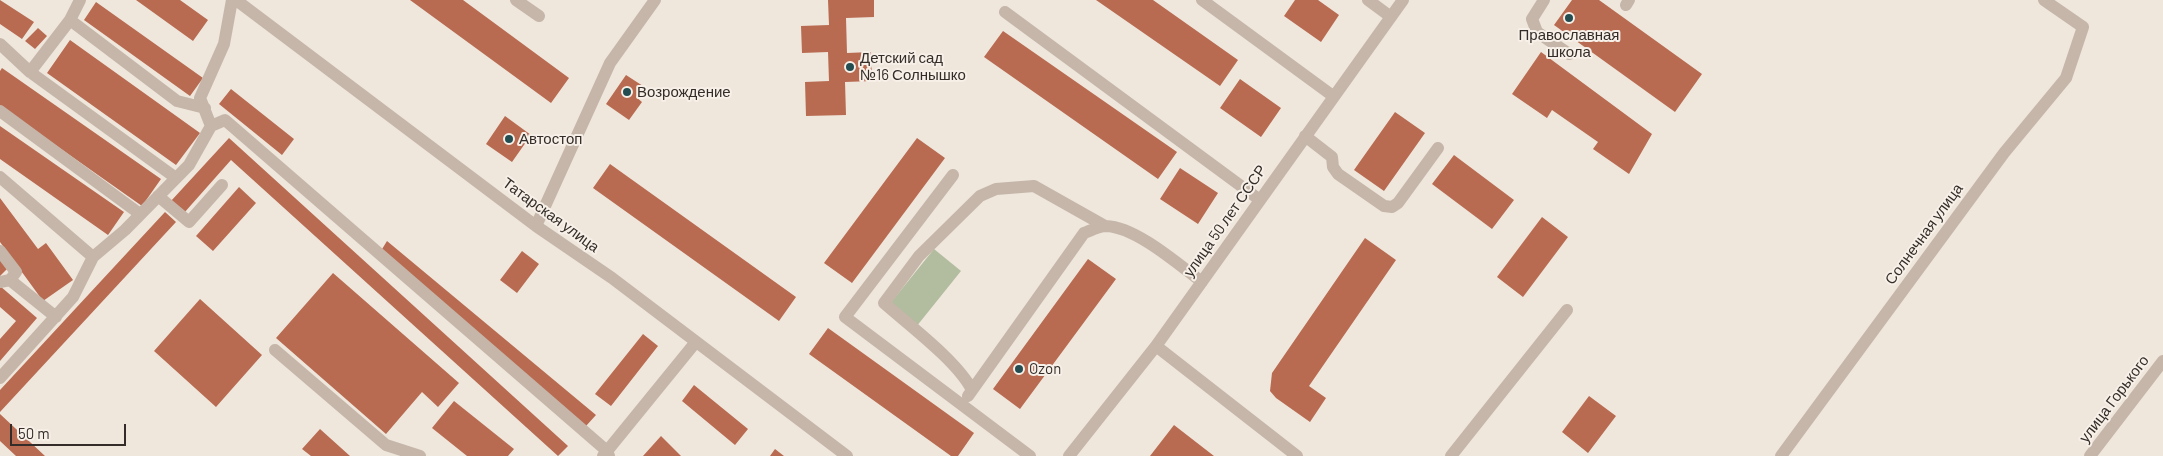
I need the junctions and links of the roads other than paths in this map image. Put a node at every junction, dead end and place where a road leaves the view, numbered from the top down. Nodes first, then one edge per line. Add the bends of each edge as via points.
1 (80, 0) edge
2 (232, 0) edge
3 (236, 0) edge
4 (516, 0) edge
5 (655, 0) edge
6 (1202, 0) edge
7 (1368, 0) edge
8 (1403, 0) edge
9 (1544, 0) edge
10 (2044, 0) edge
11 (1005, 12) dead end
12 (539, 16) dead end
13 (1390, 17) junction
14 (70, 20) junction
15 (2, 50) edge
16 (1569, 54) dead end
17 (30, 72) junction
18 (1333, 96) junction
19 (204, 108) junction
20 (0, 111) edge
21 (211, 126) junction
22 (1304, 136) junction
23 (1438, 148) dead end
24 (953, 175) dead end
25 (0, 177) edge
26 (176, 178) junction
27 (222, 186) dead end
28 (158, 196) junction
29 (1260, 200) junction
30 (140, 214) junction
31 (536, 226) junction
32 (1105, 226) junction
33 (0, 251) edge
34 (93, 257) junction
35 (5, 281) edge
36 (1202, 282) junction
37 (1567, 310) dead end
38 (56, 316) junction
39 (695, 343) junction
40 (1156, 346) junction
41 (275, 350) dead end
42 (2163, 361) edge
43 (0, 378) edge
44 (972, 390) junction
45 (962, 404) junction
46 (606, 454) edge
47 (420, 456) edge
48 (847, 456) edge
49 (1030, 456) edge
50 (1068, 456) edge
51 (1297, 456) edge
52 (1451, 456) edge
53 (1782, 456) edge
54 (2090, 456) edge

1 - 14 street
2 - 19 street via 224,44 200,98
3 - 31 street, Татарская улица
4 - 12 street
5 - 31 street via 610,63
6 - 18 street
7 - 13 street
8 - 13 street, улица 50 лет СССР
9 - 16 street via 1532,19 1537,32
10 - 53 street, Солнечная улица via 2083,28 2066,78 2004,153
11 - 29 street
13 - 18 street, улица 50 лет СССР
14 - 17 street
14 - 19 street via 177,101
15 - 17 street
17 - 26 street
18 - 22 street, улица 50 лет СССР
19 - 21 street
20 - 30 street
21 - 26 street via 189,165
21 - 46 street via 225,120
22 - 23 street via 1332,157 1338,174 1384,206 1392,207
22 - 29 street, улица 50 лет СССР
24 - 45 street via 845,317
25 - 34 street
26 - 28 street
27 - 28 street via 189,222
28 - 30 street
29 - 36 street, улица 50 лет СССР
30 - 34 street
31 - 39 street, Татарская улица via 612,278
32 - 36 street via 1153,246
32 - 44 street via 1084,233
32 - 44 street via 1034,186 996,189 980,196 919,256 884,304 967,380
33 - 35 street via 16,272
34 - 38 street via 73,297
35 - 38 street
36 - 40 street, улица 50 лет СССР
37 - 52 street
38 - 43 street
39 - 46 street
39 - 48 street, Татарская улица
40 - 50 street, улица 50 лет СССР
40 - 51 street
41 - 47 street via 386,445
42 - 54 street, улица Горького
44 - 45 street
45 - 49 street

